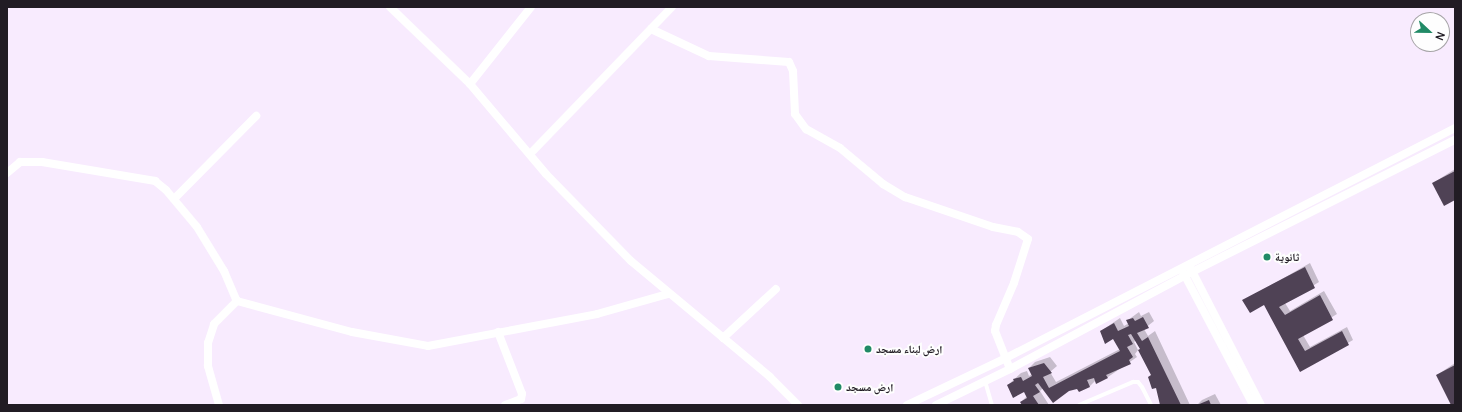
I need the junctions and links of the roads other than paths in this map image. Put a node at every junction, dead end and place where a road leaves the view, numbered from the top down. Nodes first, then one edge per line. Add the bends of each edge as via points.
1 (390, 7) edge
2 (531, 7) edge
3 (672, 7) edge
4 (651, 30) junction
5 (470, 84) junction
6 (256, 116) dead end
7 (1455, 128) edge
8 (1455, 140) edge
9 (530, 154) junction
10 (7, 173) edge
11 (174, 199) junction
12 (1187, 270) junction
13 (776, 289) dead end
14 (668, 294) junction
15 (237, 301) junction
16 (498, 332) junction
17 (723, 338) junction
18 (1006, 358) junction
19 (1010, 369) junction
20 (985, 381) junction
21 (219, 405) edge
22 (505, 405) edge
23 (798, 405) edge
24 (906, 405) edge
25 (936, 405) edge
26 (992, 405) edge
27 (1078, 405) edge
28 (1151, 405) edge
29 (1253, 405) edge
30 (1262, 405) edge

1 - 5 street
2 - 5 street
3 - 4 street
4 - 9 street
4 - 18 street via 709,56 789,62 793,71 795,114 806,129 840,148 883,184 905,197 993,227 1018,232 1028,239 1014,284 996,325 995,331
5 - 9 street
6 - 11 street
7 - 12 street
8 - 12 street
9 - 14 street via 578,209
10 - 11 street via 20,162 69,165 155,180
11 - 15 street via 197,227 224,271
12 - 18 street
12 - 19 street
12 - 29 street
12 - 30 street
13 - 17 street
14 - 16 street via 597,314
14 - 17 street
15 - 16 street via 352,332 428,346
15 - 21 street via 214,324 208,343 208,366
16 - 22 street via 522,394 521,399
17 - 23 street via 770,377
18 - 19 street
18 - 24 street
19 - 20 street
20 - 25 street
20 - 26 lane
27 - 28 lane via 1138,382

